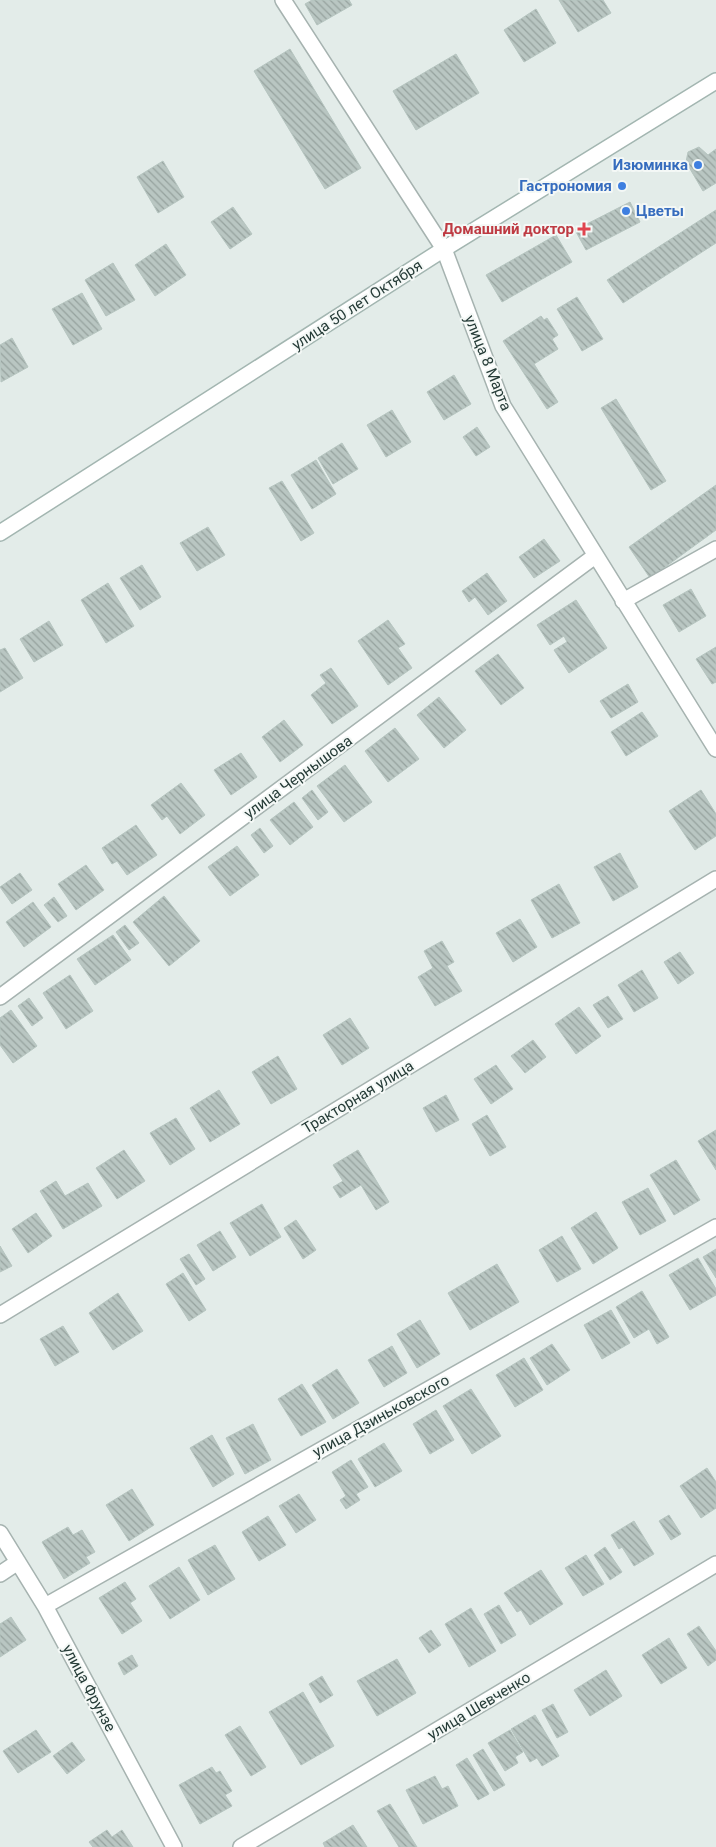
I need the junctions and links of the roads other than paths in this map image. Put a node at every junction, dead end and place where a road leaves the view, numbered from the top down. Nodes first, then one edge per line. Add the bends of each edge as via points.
1 (283, 0) edge
2 (716, 81) edge
3 (444, 249) junction
4 (0, 533) edge
5 (716, 550) edge
6 (595, 556) junction
7 (623, 601) junction
8 (716, 749) edge
9 (716, 879) edge
10 (0, 997) edge
11 (716, 1227) edge
12 (0, 1315) edge
13 (0, 1533) edge
14 (18, 1562) junction
15 (715, 1567) edge
16 (0, 1574) edge
17 (45, 1606) junction
18 (174, 1847) edge
19 (241, 1847) edge

1 - 3 street, улица 8 Марта
2 - 3 street, улица 50 лет Октября
3 - 4 street, улица 50 лет Октября
3 - 6 street, улица 8 Марта via 503,406
5 - 7 street
6 - 7 street, улица 8 Марта
6 - 10 street, улица Чернышова
7 - 8 street, улица 8 Марта
9 - 12 street, Тракторная улица
11 - 17 street, улица Дзиньковского
13 - 14 street, улица Фрунзе
14 - 16 street
14 - 17 street, улица Фрунзе
15 - 19 street, улица Шевченко
17 - 18 street, улица Фрунзе

